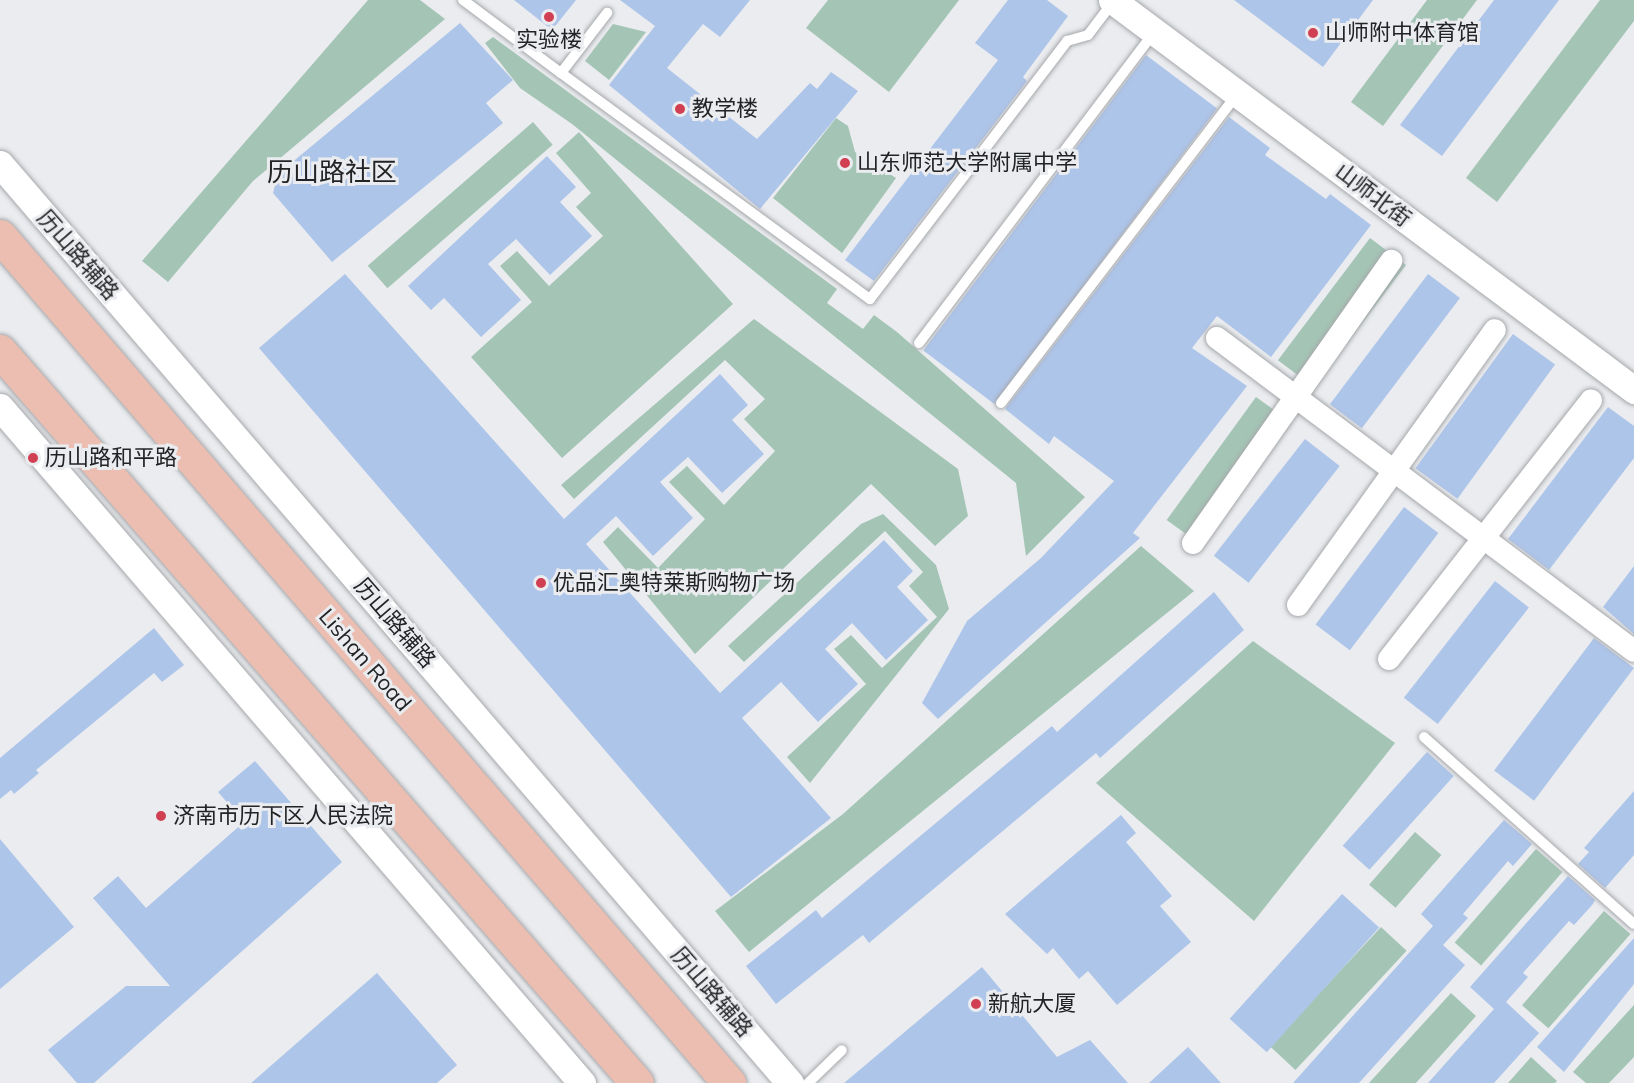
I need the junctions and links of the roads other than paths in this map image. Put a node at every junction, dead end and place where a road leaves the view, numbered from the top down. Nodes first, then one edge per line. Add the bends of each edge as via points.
1 (463, 0) edge
2 (1113, 1) edge
3 (607, 13) dead end
4 (1155, 32) junction
5 (561, 72) junction
6 (1237, 94) junction
7 (0, 164) edge
8 (0, 236) edge
9 (1392, 261) dead end
10 (1496, 330) dead end
11 (1217, 338) dead end
12 (919, 342) dead end
13 (0, 351) edge
14 (1634, 390) edge
15 (1294, 394) junction
16 (1591, 400) dead end
17 (1001, 403) dead end
18 (0, 407) edge
19 (1394, 468) junction
20 (1486, 538) junction
21 (1193, 543) dead end
22 (1298, 605) dead end
23 (1634, 651) edge
24 (1389, 659) dead end
25 (1424, 737) dead end
26 (1634, 924) edge
27 (842, 1050) dead end
28 (582, 1083) edge
29 (637, 1083) edge
30 (729, 1083) edge
31 (790, 1083) edge
32 (808, 1083) edge

1 - 5 lane
2 - 4 street, 山师北街
2 - 5 lane via 1088,34 1066,41 870,299
3 - 5 lane
4 - 6 street, 山师北街
4 - 12 lane
6 - 14 street, 山师北街
6 - 17 lane
7 - 31 street, 历山路辅路
8 - 30 main road, Lishan Road
9 - 15 street
10 - 19 street
11 - 15 street
13 - 29 main road
15 - 19 street
15 - 21 street
16 - 20 street
18 - 28 street
19 - 20 street
19 - 22 street
20 - 23 street
20 - 24 street
25 - 26 lane
27 - 32 lane

